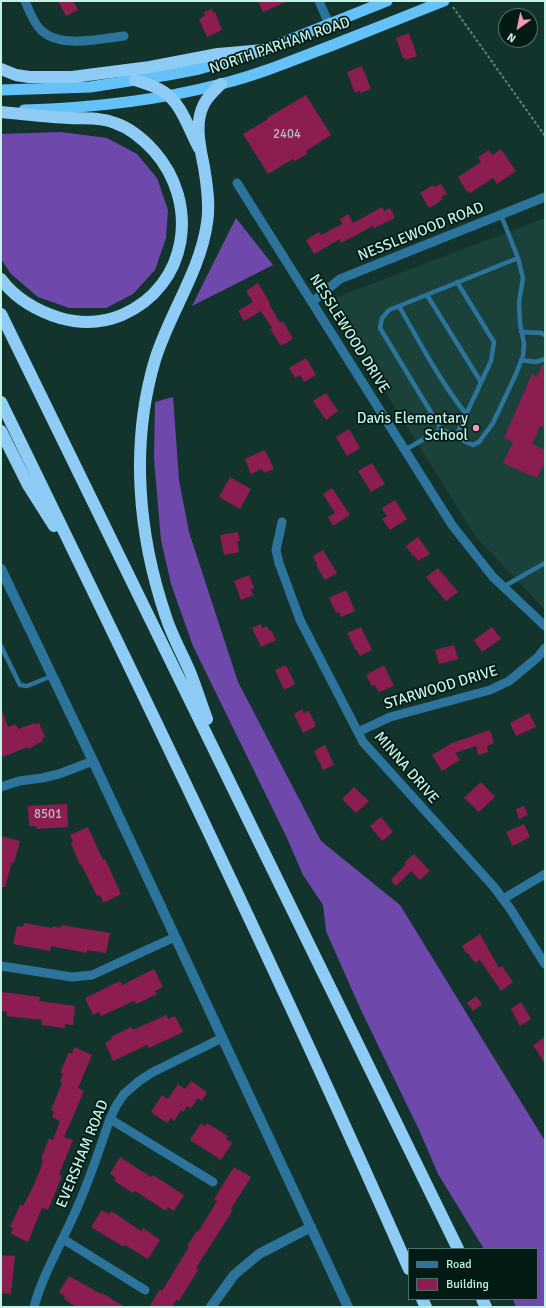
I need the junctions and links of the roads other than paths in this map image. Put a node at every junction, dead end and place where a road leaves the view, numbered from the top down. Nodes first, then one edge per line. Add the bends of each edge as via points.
1 (25, 1) edge
2 (319, 1) edge
3 (387, 1) edge
4 (448, 3) edge
5 (329, 24) junction
6 (124, 36) dead end
7 (264, 50) junction
8 (1, 68) edge
9 (135, 80) junction
10 (221, 84) junction
11 (1, 90) edge
12 (169, 96) junction
13 (1, 112) edge
14 (201, 153) junction
15 (237, 183) dead end
16 (545, 197) edge
17 (501, 215) junction
18 (518, 258) junction
19 (1, 279) edge
20 (457, 282) junction
21 (427, 295) junction
22 (312, 302) junction
23 (399, 306) junction
24 (1, 314) edge
25 (521, 332) junction
26 (545, 335) edge
27 (545, 359) edge
28 (521, 360) junction
29 (481, 382) junction
30 (1, 402) edge
31 (466, 414) junction
32 (441, 429) junction
33 (1, 431) edge
34 (456, 436) junction
35 (405, 450) junction
36 (282, 522) dead end
37 (545, 563) edge
38 (1, 569) edge
39 (82, 569) junction
40 (503, 587) junction
41 (545, 626) edge
42 (1, 646) edge
43 (545, 648) edge
44 (52, 676) junction
45 (358, 732) junction
46 (93, 761) junction
47 (226, 773) junction
48 (1, 787) edge
49 (545, 874) edge
50 (503, 900) junction
51 (175, 937) junction
52 (545, 964) edge
53 (1, 966) edge
54 (222, 1038) junction
55 (110, 1119) junction
56 (213, 1182) dead end
57 (311, 1227) junction
58 (63, 1239) junction
59 (458, 1248) edge
60 (408, 1266) edge
61 (145, 1290) dead end
62 (212, 1306) edge
63 (34, 1307) edge
64 (348, 1307) edge

1 - 6 street via 39,28 56,40
2 - 5 street
3 - 5 highway, NORTH PARHAM ROAD
4 - 10 highway, NORTH PARHAM ROAD via 296,60
5 - 7 highway, NORTH PARHAM ROAD
7 - 8 highway via 218,54 137,69 72,77 29,77 16,75
7 - 9 highway, NORTH PARHAM ROAD via 199,69
9 - 11 highway, NORTH PARHAM ROAD via 90,87
9 - 12 highway via 156,87
10 - 12 highway, NORTH PARHAM ROAD
10 - 14 highway via 208,97 201,111 198,125
12 - 13 highway, NORTH PARHAM ROAD via 115,105
12 - 14 highway via 179,107
13 - 19 highway via 93,118 126,128 143,140 162,160 178,191 182,216 181,240 166,280 144,303 116,317 92,322 68,320 51,315 24,300
14 - 47 highway via 208,221 198,258 161,342 148,386 140,446 141,499 148,551 160,601 190,673
15 - 22 street, NESSLEWOOD DRIVE
16 - 17 street, NESSLEWOOD ROAD
17 - 18 lane
17 - 22 street, NESSLEWOOD ROAD via 340,279
18 - 20 lane
18 - 25 lane via 523,278 518,302
20 - 21 lane
20 - 29 lane via 494,342 491,360
21 - 23 lane
21 - 29 lane
22 - 35 street, NESSLEWOOD DRIVE
23 - 31 lane via 427,356
23 - 32 lane via 389,310 382,318 380,328
24 - 47 highway
25 - 26 lane
25 - 28 lane via 524,344
27 - 28 lane via 536,362
28 - 34 lane via 493,423 479,442 468,444
29 - 31 lane
30 - 39 highway
31 - 34 lane
32 - 34 lane
32 - 35 lane
33 - 39 highway via 28,485
35 - 40 street, NESSLEWOOD DRIVE via 452,524
36 - 45 street, MINNA DRIVE via 276,550 279,563 300,620
37 - 40 lane
38 - 44 street
39 - 60 highway via 206,824
40 - 41 street, NESSLEWOOD DRIVE
42 - 44 lane via 20,685 27,686
43 - 45 street, STARWOOD DRIVE via 509,681 490,690 390,717
44 - 46 street
45 - 50 street, MINNA DRIVE via 374,755
46 - 48 street via 59,774 19,780
46 - 51 street
47 - 59 highway
49 - 50 street
50 - 52 street, MINNA DRIVE
51 - 53 street via 92,975 72,977
51 - 54 street
54 - 55 street, EVERSHAM ROAD via 139,1081 124,1094
54 - 57 street
55 - 56 street
55 - 58 street, EVERSHAM ROAD via 80,1203
57 - 62 street via 259,1254 234,1275
57 - 64 street
58 - 61 street
58 - 63 street, EVERSHAM ROAD via 45,1273

